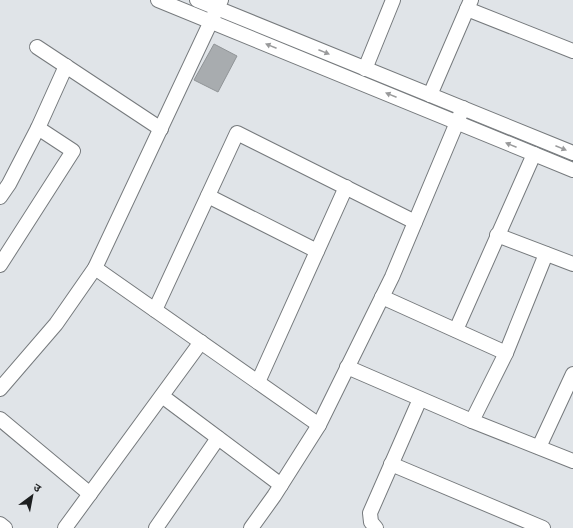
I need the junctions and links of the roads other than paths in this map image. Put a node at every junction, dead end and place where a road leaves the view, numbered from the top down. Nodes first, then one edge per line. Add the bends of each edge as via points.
1 (158, 0) edge
2 (197, 0) edge
3 (393, 0) edge
4 (220, 4) edge
5 (469, 5) edge
6 (211, 21) junction
7 (37, 47) dead end
8 (573, 51) edge
9 (66, 66) junction
10 (365, 68) junction
11 (430, 95) junction
12 (463, 108) junction
13 (457, 123) junction
14 (38, 128) junction
15 (161, 129) junction
16 (573, 153) edge
17 (534, 154) junction
18 (573, 170) edge
19 (346, 187) junction
20 (208, 196) junction
21 (0, 197) edge
22 (415, 222) junction
23 (497, 235) junction
24 (317, 251) junction
25 (546, 254) junction
26 (573, 264) edge
27 (0, 265) edge
28 (95, 268) junction
29 (382, 297) junction
30 (155, 310) junction
31 (456, 330) junction
32 (201, 342) junction
33 (506, 352) junction
34 (347, 367) junction
35 (573, 374) edge
36 (258, 382) junction
37 (0, 389) edge
38 (162, 396) junction
39 (420, 399) junction
40 (0, 419) edge
41 (472, 421) junction
42 (319, 425) junction
43 (218, 438) junction
44 (538, 447) junction
45 (573, 461) edge
46 (391, 464) junction
47 (281, 485) junction
48 (90, 494) junction
49 (0, 524) edge
50 (523, 524) edge
51 (5, 528) edge
52 (65, 528) edge
53 (156, 528) edge
54 (251, 528) edge
55 (376, 528) edge
56 (543, 528) edge

1 - 6 street
2 - 4 street
3 - 10 street
4 - 6 street
4 -> 10 street
5 - 8 street
5 - 11 street
13 -> 6 street
6 - 15 street
7 - 9 street
9 - 14 street
9 - 15 street
10 - 11 street
11 - 12 street
12 - 13 street
12 -> 16 street
17 -> 13 street
13 - 22 street
14 - 21 street
14 - 27 street via 73,151
15 - 28 street
17 - 18 street
17 - 23 street
19 - 20 street via 238,133
19 - 22 street
19 - 24 street
20 - 24 street
20 - 30 street
22 - 29 street
23 - 25 street
23 - 31 street
24 - 36 street
25 - 26 street
25 - 33 street
28 - 30 street
28 - 37 street via 56,324
29 - 31 street
29 - 34 street
30 - 32 street
31 - 33 street
32 - 36 street
32 - 38 street
33 - 41 street
34 - 39 street
34 - 42 street
35 - 44 street
36 - 42 street
38 - 43 street
38 - 48 street
39 - 41 street
39 - 46 street
40 - 48 street
41 - 44 street
42 - 47 street
43 - 47 street
43 - 53 street
44 - 45 street
46 - 50 street
46 - 55 street via 370,513 371,522
47 - 54 street
48 - 52 street
49 - 51 street
50 - 56 street

